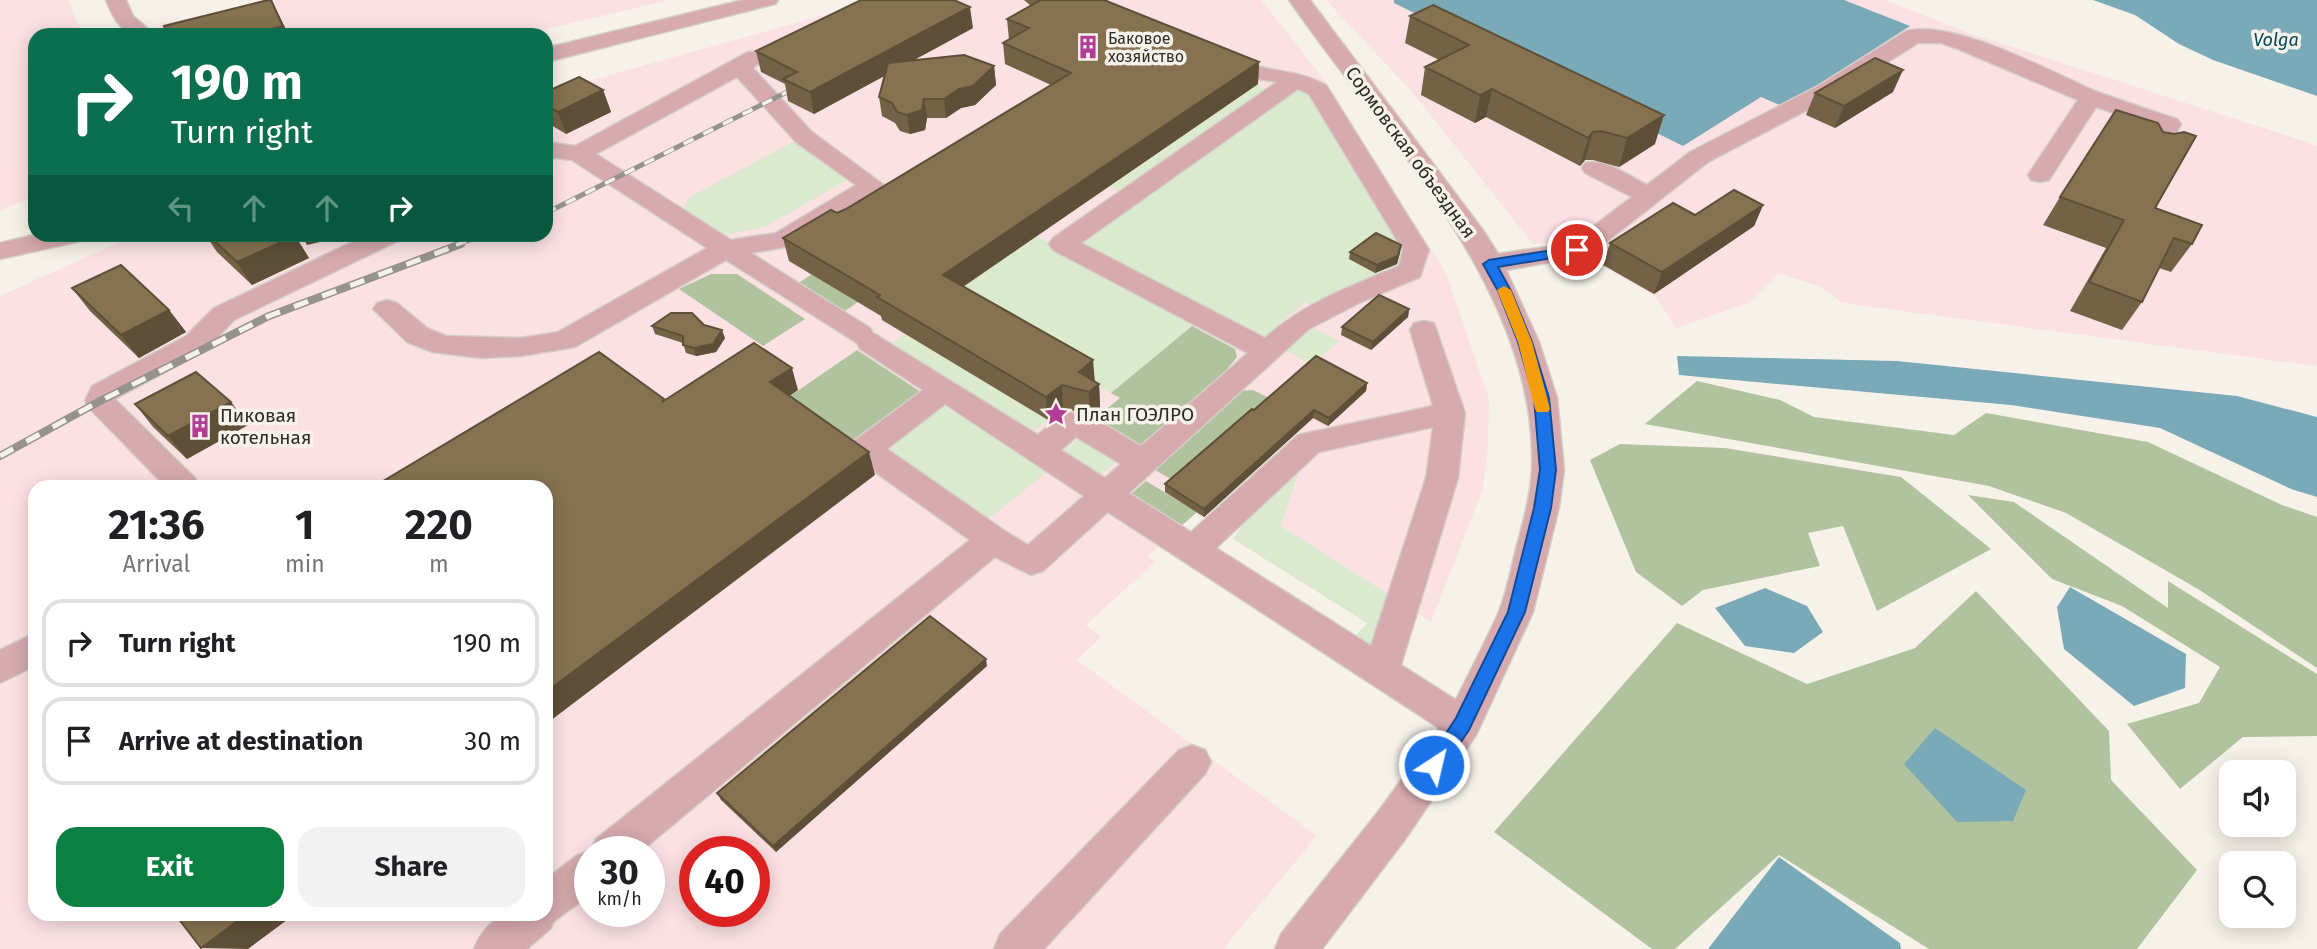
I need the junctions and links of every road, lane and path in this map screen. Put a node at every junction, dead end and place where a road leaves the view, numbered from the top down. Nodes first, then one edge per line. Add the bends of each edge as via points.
1 (116, 0) edge
2 (768, 0) edge
3 (1299, 0) edge
4 (135, 28) edge
5 (775, 48) edge
6 (1198, 50) edge
7 (553, 53) edge
8 (738, 65) junction
9 (1297, 79) junction
10 (2091, 97) junction
11 (553, 150) edge
12 (2155, 152) edge
13 (579, 154) junction
14 (1594, 168) dead end
15 (2040, 175) dead end
16 (1649, 196) junction
17 (40, 242) edge
18 (374, 242) edge
19 (726, 249) junction
20 (0, 251) edge
21 (1489, 264) junction
22 (387, 309) dead end
23 (1424, 330) dead end
24 (1268, 351) junction
25 (944, 390) junction
26 (1450, 413) junction
27 (1039, 451) junction
28 (1143, 462) junction
29 (178, 480) edge
30 (1107, 495) junction
31 (993, 540) junction
32 (1194, 550) junction
33 (28, 652) edge
34 (0, 668) edge
35 (1381, 671) junction
36 (1462, 724) junction
37 (1192, 762) dead end
38 (630, 836) edge
39 (574, 882) edge
40 (553, 899) edge
41 (528, 921) edge
42 (495, 949) edge
43 (1015, 949) edge
44 (1296, 949) edge

1 - 4 street via 124,19
2 - 7 street
3 - 21 street, Сормовская объездная via 1476,239
5 - 8 street
6 - 9 street via 1250,71
8 - 13 street
8 - 19 street via 804,138 873,186 783,240
9 - 24 street via 1318,90 1416,250 1411,271 1299,323
9 - 24 street via 1062,244
10 - 12 street via 2169,124
10 - 15 street
10 - 16 street via 1966,44 1914,36 1826,91 1699,157
11 - 13 street
13 - 19 street
14 - 16 street
16 - 21 street via 1584,245
17 - 20 street
18 - 29 street via 224,314 196,343 102,393 100,401
19 - 22 street via 565,340 521,347 442,345 417,335
19 - 25 street
21 - 36 street, Сормовская объездная via 1525,342 1542,398 1548,470 1516,612
23 - 26 street
24 - 28 street
25 - 27 street
25 - 31 street via 865,449
26 - 32 street via 1309,443
26 - 35 street via 1442,478
27 - 28 street via 1074,422
27 - 30 street
28 - 30 street
30 - 31 street via 1031,562
30 - 32 street
31 - 38 street
32 - 35 street
33 - 34 street
35 - 36 street
36 - 44 street, Сормовская объездная via 1392,825
37 - 43 street
39 - 40 street
41 - 42 street

